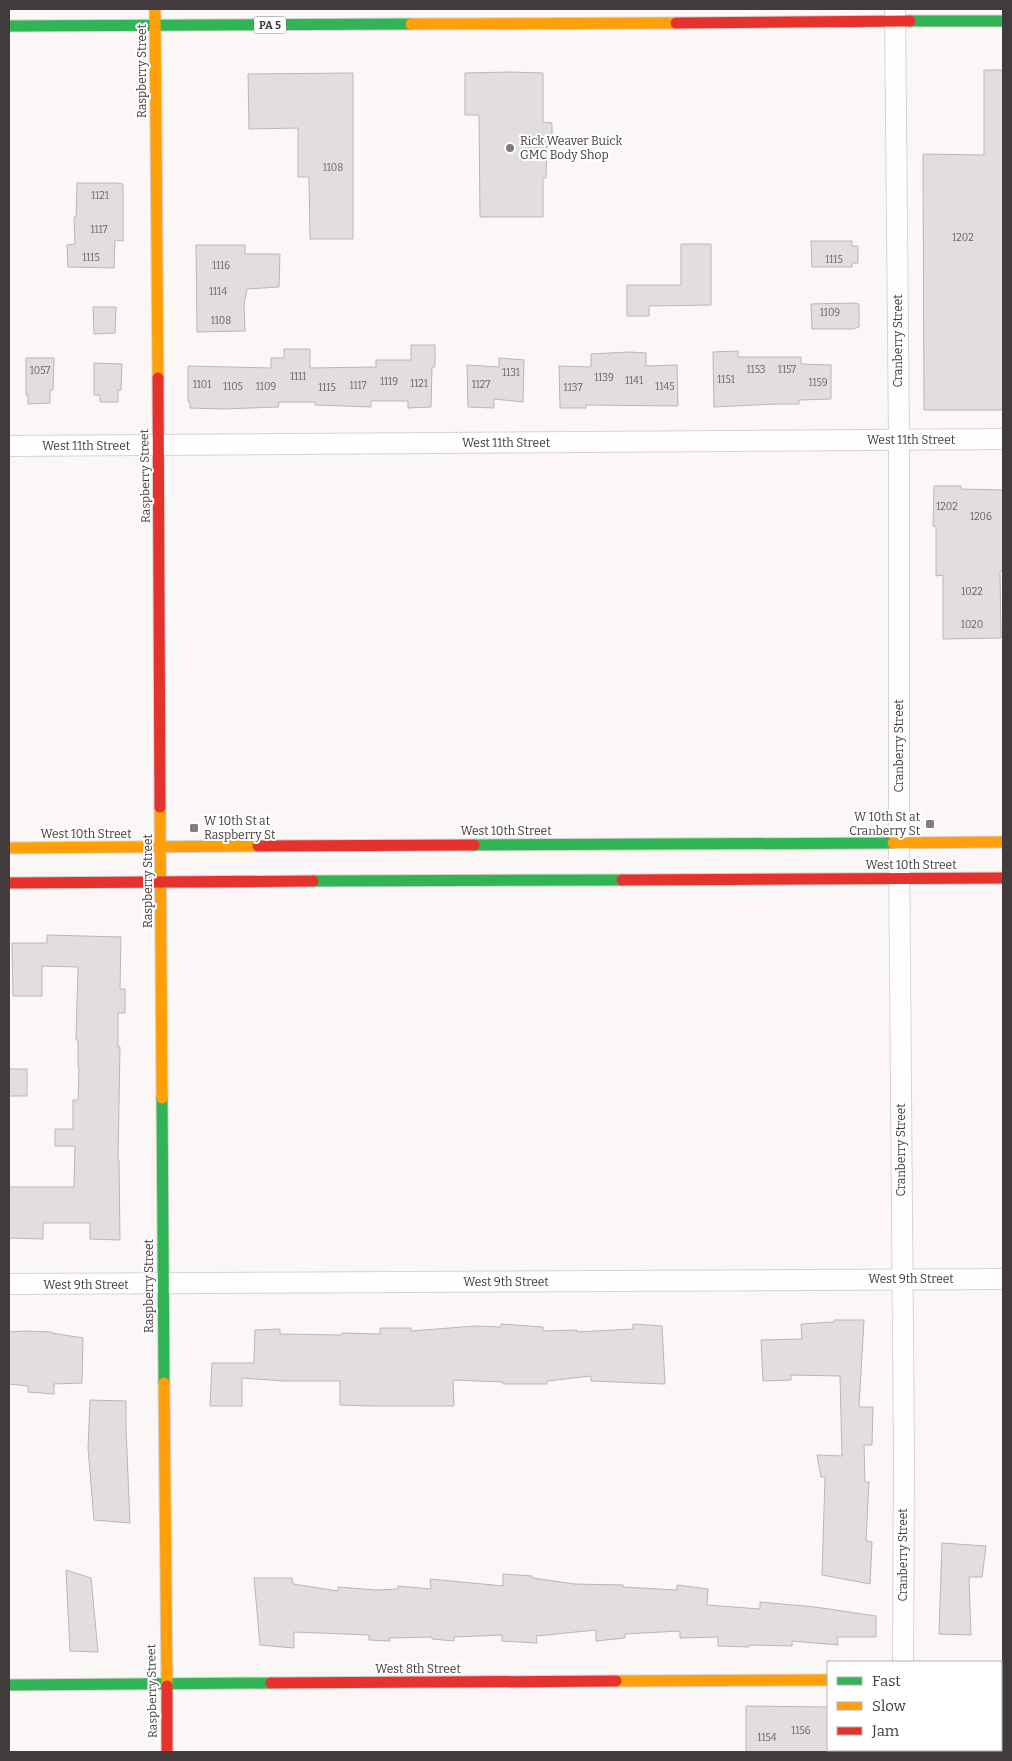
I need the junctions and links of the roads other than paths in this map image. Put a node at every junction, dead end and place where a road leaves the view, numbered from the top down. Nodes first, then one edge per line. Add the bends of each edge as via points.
1 (155, 9) edge
2 (895, 15) edge
3 (1003, 21) edge
4 (155, 25) junction
5 (9, 26) edge
6 (1003, 439) edge
7 (899, 440) junction
8 (158, 445) junction
9 (9, 446) edge
10 (1003, 842) edge
11 (899, 843) junction
12 (162, 847) junction
13 (9, 848) edge
14 (1003, 878) edge
15 (899, 879) junction
16 (162, 881) junction
17 (9, 882) edge
18 (902, 1279) junction
19 (1003, 1279) edge
20 (9, 1284) edge
21 (163, 1285) junction
22 (903, 1661) edge
23 (827, 1680) edge
24 (167, 1684) junction
25 (9, 1685) edge
26 (167, 1752) edge

1 - 4 street, Raspberry Street
2 - 3 street, PA 5
2 - 4 street, PA 5
2 - 7 street, Cranberry Street
4 - 5 street, PA 5
4 - 8 street, Raspberry Street
6 - 7 street, West 11th Street
7 - 8 street, West 11th Street
7 - 11 street, Cranberry Street
8 - 9 street, West 11th Street
8 - 12 street, Raspberry Street
10 - 11 street, West 10th Street
11 - 12 street, West 10th Street via 529,849
11 - 15 street, Cranberry Street
12 - 13 street, West 10th Street
12 - 16 street, Raspberry Street
14 - 15 street, West 10th Street
15 - 16 street, West 10th Street via 529,876
15 - 18 street, Cranberry Street
16 - 17 street, West 10th Street
16 - 21 street, Raspberry Street
18 - 19 street, West 9th Street
18 - 21 street, West 9th Street
18 - 22 street, Cranberry Street
20 - 21 street, West 9th Street
21 - 24 street, Raspberry Street
23 - 24 street, West 8th Street
24 - 25 street, West 8th Street
24 - 26 street, Raspberry Street

